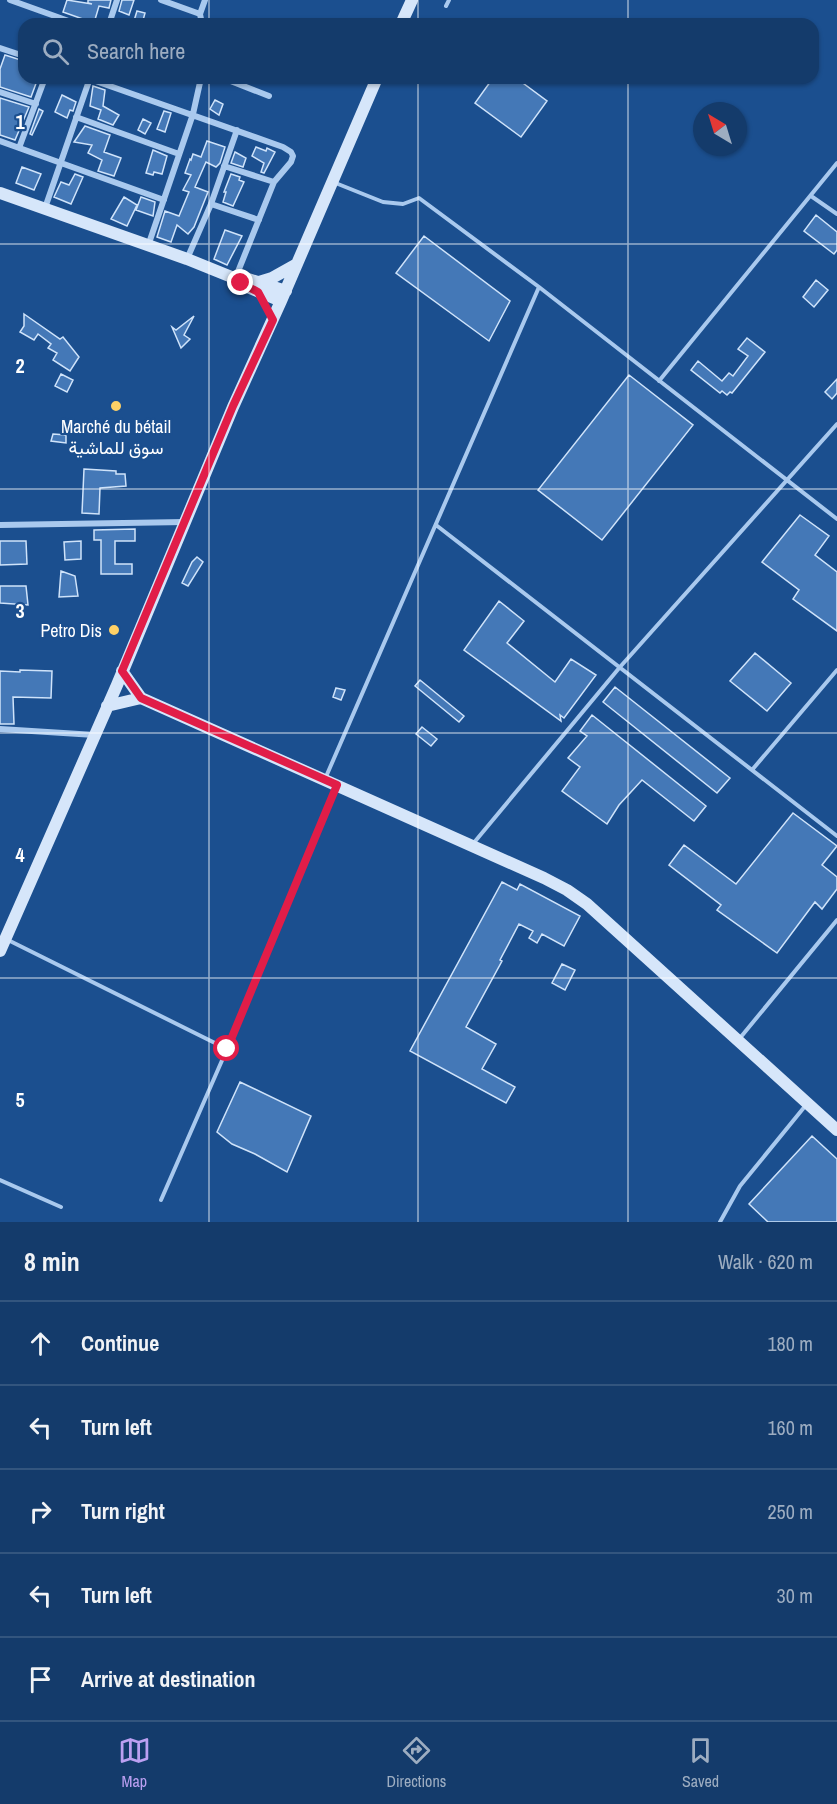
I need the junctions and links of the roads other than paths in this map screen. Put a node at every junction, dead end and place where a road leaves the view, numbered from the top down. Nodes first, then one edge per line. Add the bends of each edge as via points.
1 (10, 0) edge
2 (117, 0) edge
3 (161, 0) edge
4 (205, 0) edge
5 (412, 0) edge
6 (449, 0) edge
7 (446, 6) dead end
8 (200, 14) junction
9 (60, 18) edge
10 (111, 18) edge
11 (201, 18) edge
12 (404, 18) edge
13 (0, 48) edge
14 (18, 54) edge
15 (43, 84) edge
16 (87, 84) edge
17 (106, 84) edge
18 (200, 84) edge
19 (238, 84) edge
20 (374, 84) edge
21 (0, 93) edge
22 (269, 96) dead end
23 (36, 105) junction
24 (193, 114) junction
25 (76, 117) junction
26 (237, 130) junction
27 (0, 141) edge
28 (19, 148) junction
29 (179, 154) junction
30 (61, 163) junction
31 (837, 163) edge
32 (224, 166) junction
33 (274, 182) junction
34 (333, 182) junction
35 (0, 192) edge
36 (811, 195) junction
37 (164, 200) junction
38 (211, 204) junction
39 (45, 209) junction
40 (837, 214) edge
41 (259, 220) junction
42 (148, 246) junction
43 (187, 259) junction
44 (297, 263) junction
45 (237, 279) junction
46 (259, 287) junction
47 (539, 287) junction
48 (284, 296) junction
49 (273, 320) junction
50 (659, 381) junction
51 (837, 424) edge
52 (788, 481) junction
53 (837, 519) edge
54 (185, 522) junction
55 (0, 525) edge
56 (436, 525) junction
57 (620, 667) junction
58 (837, 670) edge
59 (122, 671) junction
60 (141, 698) junction
61 (107, 706) junction
62 (0, 729) edge
63 (95, 735) junction
64 (752, 770) junction
65 (324, 780) junction
66 (337, 785) junction
67 (837, 836) edge
68 (472, 845) junction
69 (837, 920) edge
70 (3, 939) edge
71 (0, 951) edge
72 (738, 1040) junction
73 (227, 1049) junction
74 (808, 1103) junction
75 (837, 1130) edge
76 (0, 1180) edge
77 (161, 1200) dead end
78 (61, 1207) dead end
79 (720, 1222) edge

1 - 9 street
2 - 10 street
3 - 8 street
4 - 8 street
5 - 12 street
6 - 7 lane
8 - 11 street
13 - 14 street
15 - 23 street
16 - 25 street
17 - 24 street
18 - 24 street
19 - 22 street
20 - 34 street
21 - 23 street
23 - 28 street
24 - 26 street
24 - 29 street
25 - 29 street
25 - 30 street
26 - 32 street
26 - 33 street via 291,152 291,162
27 - 28 street
28 - 30 street
29 - 37 street
30 - 37 street
30 - 39 street
31 - 36 lane
32 - 33 street
32 - 38 street
33 - 41 street
34 - 44 street
34 - 47 lane via 383,202 403,204 420,198
35 - 39 street
36 - 40 lane
36 - 50 lane
37 - 42 street
38 - 41 street
38 - 43 street
39 - 42 street
41 - 45 street
42 - 43 street
43 - 45 street
44 - 46 street
44 - 48 street
45 - 46 street via 245,286
46 - 48 street
46 - 49 street
47 - 50 lane
47 - 56 lane
48 - 49 street
49 - 54 street
50 - 52 lane
51 - 52 lane
52 - 53 lane
52 - 57 lane
54 - 55 street
54 - 59 street
56 - 57 lane
56 - 65 lane
57 - 64 lane
57 - 68 lane
58 - 64 lane
59 - 60 street
59 - 61 street
60 - 61 street
60 - 65 street
61 - 63 street
62 - 63 street
63 - 70 street
64 - 67 lane
65 - 66 street
66 - 68 street
66 - 73 lane
68 - 72 street via 544,878 587,904
69 - 72 lane
70 - 71 street
70 - 73 lane
72 - 74 street
73 - 77 lane
74 - 75 street
74 - 79 lane via 740,1186
76 - 78 lane

